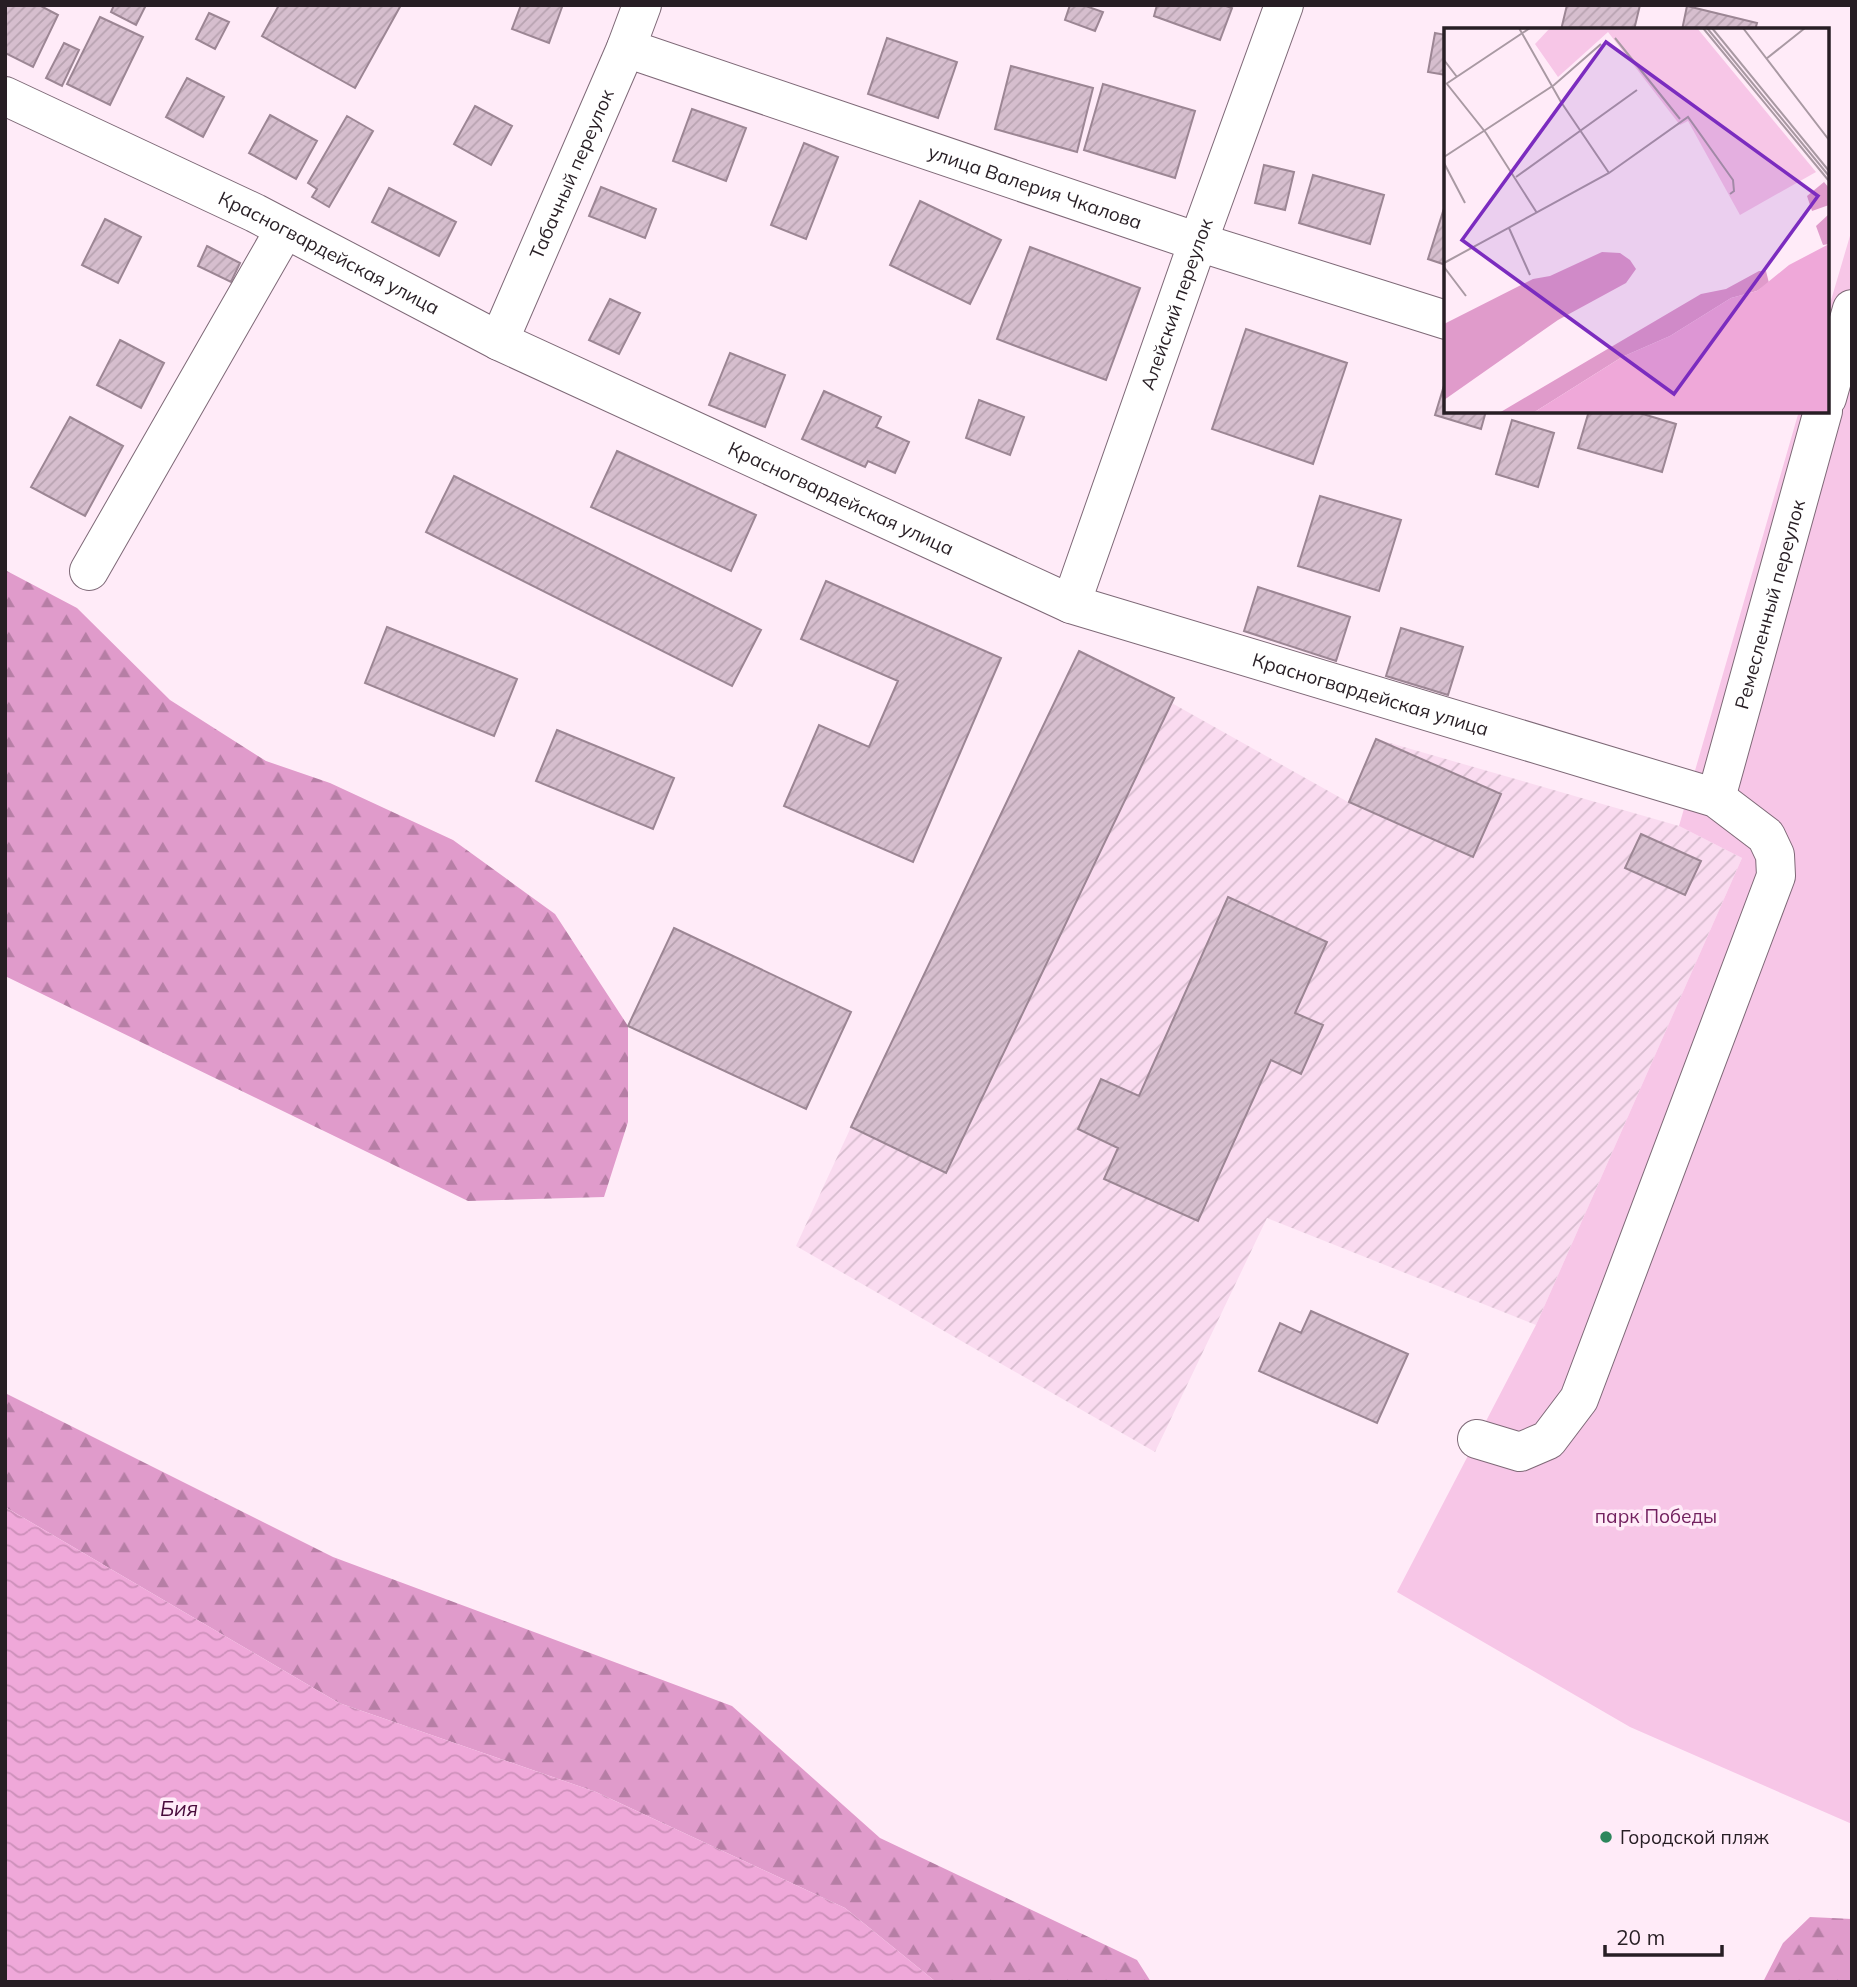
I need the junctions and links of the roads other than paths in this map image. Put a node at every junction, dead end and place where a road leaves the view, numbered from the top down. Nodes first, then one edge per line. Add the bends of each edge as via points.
1 (642, 5) edge
2 (1284, 5) edge
3 (626, 48) junction
4 (5, 96) edge
5 (285, 229) junction
6 (1198, 242) junction
7 (1852, 309) edge
8 (1444, 319) edge
9 (499, 341) junction
10 (1829, 391) edge
11 (1823, 413) edge
12 (89, 571) dead end
13 (1071, 604) junction
14 (1716, 798) junction
15 (1477, 1439) dead end

1 - 3 street, Табачный переулок
2 - 6 street, Алейский переулок
3 - 6 street, улица Валерия Чкалова
3 - 9 street, Табачный переулок
4 - 5 street, Красногвардейская улица
5 - 9 street, Красногвардейская улица
5 - 12 street
6 - 8 street, улица Валерия Чкалова
6 - 13 street, Алейский переулок
7 - 10 street
9 - 13 street, Красногвардейская улица
11 - 14 street, Ремесленный переулок
13 - 14 street, Красногвардейская улица
14 - 15 street via 1766,836 1774,855 1772,889 1579,1399 1548,1440 1520,1452

